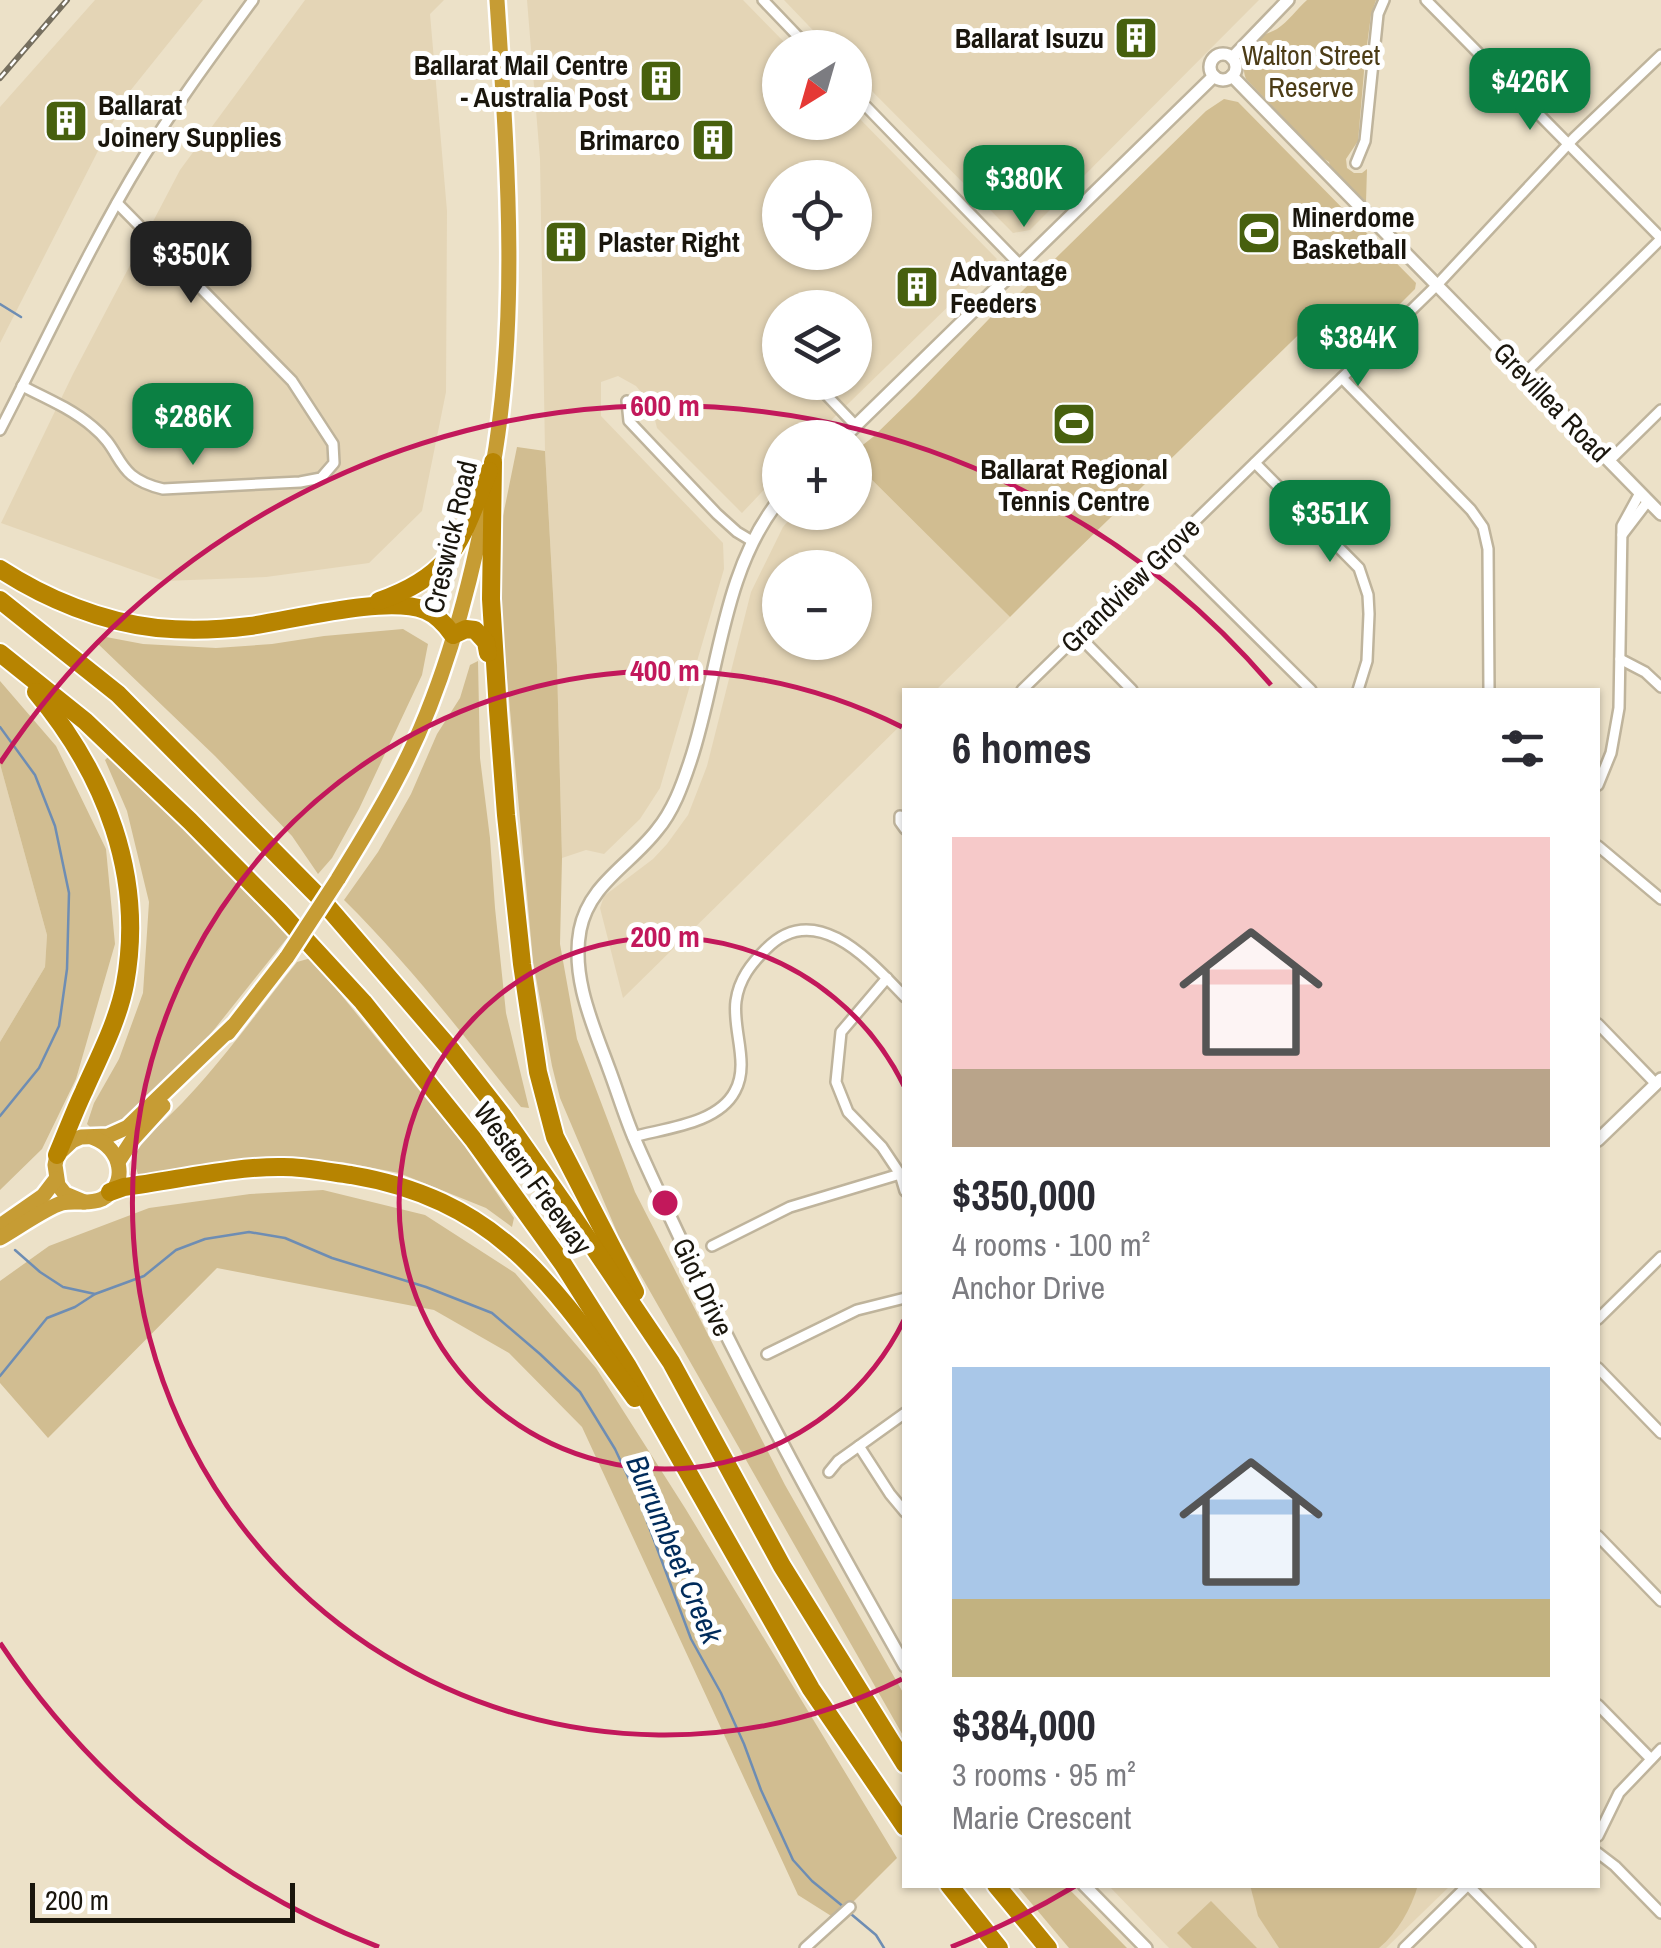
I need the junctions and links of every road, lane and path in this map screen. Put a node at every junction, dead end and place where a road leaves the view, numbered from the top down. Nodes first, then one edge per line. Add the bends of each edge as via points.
1 (254, 0) edge
2 (497, 0) edge
3 (764, 0) edge
4 (1288, 0) edge
5 (1384, 0) edge
6 (1426, 0) edge
7 (792, 30) edge
8 (1661, 55) edge
9 (1232, 58) junction
10 (1214, 76) junction
11 (1232, 76) junction
12 (872, 113) edge
13 (1568, 145) junction
14 (1356, 163) dead end
15 (116, 203) junction
16 (1661, 239) edge
17 (1019, 264) junction
18 (1437, 285) junction
19 (1524, 374) junction
20 (1342, 378) junction
21 (22, 386) junction
22 (831, 400) edge
23 (627, 401) dead end
24 (1661, 410) edge
25 (850, 420) edge
26 (860, 420) edge
27 (0, 430) edge
28 (1609, 461) junction
29 (494, 462) junction
30 (1255, 462) junction
31 (1644, 497) junction
32 (1661, 514) edge
33 (762, 526) edge
34 (752, 541) junction
35 (1168, 548) junction
36 (0, 569) edge
37 (0, 600) edge
38 (360, 608) junction
39 (454, 635) junction
40 (1078, 635) junction
41 (5, 657) edge
42 (1620, 659) junction
43 (1661, 686) edge
44 (1024, 688) edge
45 (1130, 688) edge
46 (1309, 688) edge
47 (1359, 688) edge
48 (1489, 688) edge
49 (498, 710) junction
50 (1600, 780) edge
51 (902, 811) edge
52 (888, 815) dead end
53 (1600, 848) edge
54 (1661, 899) edge
55 (887, 978) junction
56 (902, 994) edge
57 (233, 1026) junction
58 (1600, 1026) edge
59 (1658, 1081) edge
60 (93, 1137) junction
61 (633, 1137) junction
62 (1600, 1138) edge
63 (58, 1156) junction
64 (118, 1162) junction
65 (900, 1174) junction
66 (56, 1179) junction
67 (902, 1181) edge
68 (110, 1192) junction
69 (84, 1202) junction
70 (0, 1226) edge
71 (0, 1238) edge
72 (712, 1246) dead end
73 (1661, 1257) edge
74 (902, 1299) edge
75 (1600, 1317) edge
76 (766, 1354) dead end
77 (671, 1362) junction
78 (1600, 1370) edge
79 (902, 1415) edge
80 (1659, 1427) edge
81 (859, 1446) junction
82 (686, 1467) junction
83 (829, 1472) dead end
84 (902, 1508) edge
85 (1600, 1538) edge
86 (1657, 1588) edge
87 (1661, 1601) edge
88 (902, 1661) edge
89 (1600, 1707) edge
90 (1661, 1749) edge
91 (902, 1759) edge
92 (1651, 1759) junction
93 (902, 1823) edge
94 (1600, 1832) edge
95 (1600, 1855) edge
96 (951, 1888) edge
97 (998, 1888) edge
98 (1087, 1888) edge
99 (1465, 1888) edge
100 (1471, 1888) edge
101 (850, 1907) dead end
102 (1661, 1913) edge
103 (805, 1948) edge
104 (999, 1948) edge
105 (1048, 1948) edge
106 (1146, 1948) edge
107 (1404, 1948) edge
108 (1530, 1948) edge

1 - 15 street
2 - 29 highway, Creswick Road via 509,248 508,334
3 - 7 street
4 - 9 street
5 - 14 street via 1365,144
6 - 13 street
8 - 13 street, Grandview Grove
9 - 10 street via 1214,58
9 - 11 street
10 - 11 street
10 - 17 street
11 - 18 street, Grevillea Road
12 - 17 street
13 - 16 street
13 - 18 street, Grandview Grove
15 - 21 street
15 - 21 street via 292,381 333,444 334,464 321,478 300,482 163,489 127,472 89,423
16 - 19 street
17 - 26 street
18 - 19 street, Grevillea Road
18 - 20 street, Grandview Grove
19 - 28 street, Grevillea Road
20 - 30 street, Grandview Grove
20 - 48 street via 1482,527 1490,572
21 - 27 street
22 - 25 street
23 - 34 street via 629,421 716,514
24 - 28 street
28 - 31 street, Grevillea Road
29 - 38 highway via 446,561 406,591
29 - 39 highway, Creswick Road
29 - 49 highway via 491,599
30 - 35 street, Grandview Grove
30 - 47 street via 1359,568 1369,614
31 - 32 street, Grevillea Road
31 - 42 street via 1622,538
33 - 34 street
34 - 61 street, Giot Drive via 674,805 599,886 580,927 579,982
35 - 40 street, Grandview Grove
35 - 46 street
36 - 38 highway via 106,618 154,628 248,626
37 - 77 highway, Western Freeway via 118,694 320,898 502,1116
38 - 39 highway via 424,610
39 - 49 highway via 470,629 482,635
39 - 57 highway, Creswick Road, bridge via 398,776 287,957
40 - 44 street, Grandview Grove
40 - 45 street
41 - 63 highway via 60,720 89,766 127,878 125,985
41 - 82 highway, Western Freeway via 84,720 190,821 362,1002 563,1264
42 - 43 street
42 - 50 street via 1617,726
49 - 77 highway via 522,964 555,1137
51 - 52 street
53 - 54 street
55 - 56 street
55 - 61 street via 828,934 794,932 772,942 744,974 736,1002 736,1090 720,1110
55 - 65 street via 841,1032 836,1082 848,1112
57 - 60 highway, Creswick Road via 128,1127
57 - 64 highway, Creswick Road
58 - 59 street
59 - 62 street
60 - 63 highway via 72,1141
60 - 64 highway via 112,1148
61 - 88 street, Giot Drive via 730,1346
63 - 66 highway
64 - 68 highway
65 - 67 street
65 - 72 street via 790,1207
66 - 69 highway via 65,1194
66 - 70 highway
68 - 69 highway
68 - 82 highway via 282,1167 378,1180 428,1195 477,1220 518,1252
69 - 71 highway via 61,1203
73 - 75 street
74 - 76 street via 857,1310
77 - 91 highway, Western Freeway via 782,1566
78 - 80 street
79 - 81 street
81 - 83 street
81 - 84 street
82 - 93 highway, Western Freeway via 811,1689
85 - 86 street
86 - 87 street
89 - 92 street
90 - 92 street
92 - 94 street via 1619,1792
95 - 102 street
96 - 104 highway
97 - 105 highway
98 - 106 street
99 - 107 street
100 - 108 street
101 - 103 street

